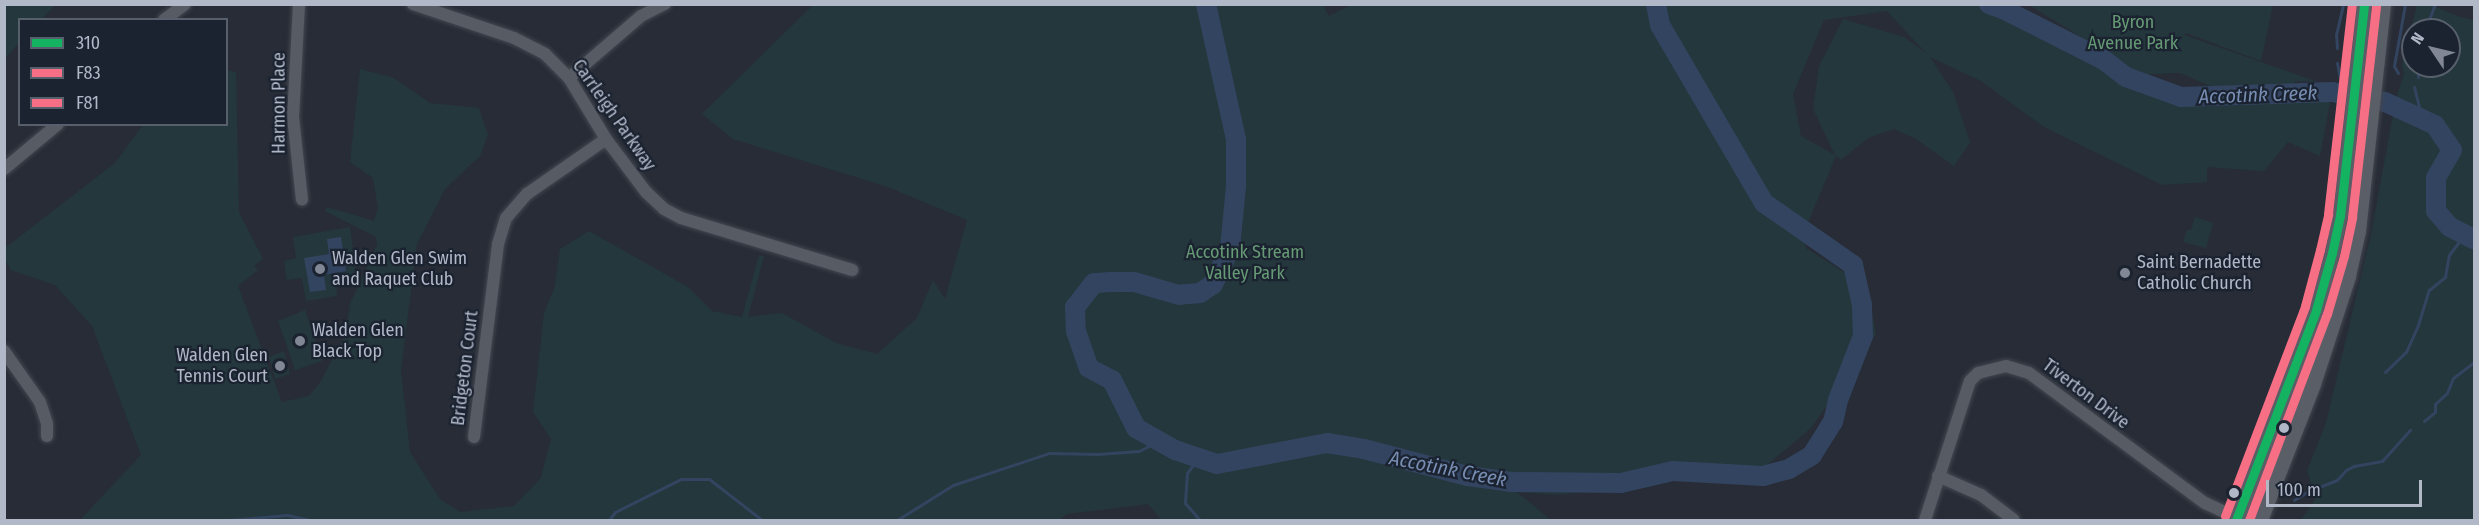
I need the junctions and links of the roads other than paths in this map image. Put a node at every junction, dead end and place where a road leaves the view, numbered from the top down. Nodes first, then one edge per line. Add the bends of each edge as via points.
1 (185, 4) edge
2 (299, 4) edge
3 (412, 4) edge
4 (665, 4) edge
5 (2364, 4) edge
6 (2383, 4) edge
7 (167, 18) edge
8 (569, 78) junction
9 (56, 126) edge
10 (606, 139) junction
11 (4, 169) edge
12 (302, 200) dead end
13 (852, 270) dead end
14 (4, 351) edge
15 (47, 436) dead end
16 (474, 437) dead end
17 (1938, 476) junction
18 (1925, 520) edge
19 (2014, 520) edge
20 (2238, 520) edge
21 (2260, 520) edge

1 - 7 street
2 - 12 street, Harmon Place via 293,117
3 - 8 street, Carrleigh Parkway via 523,42 545,54
4 - 8 street via 641,16
5 - 20 main road via 2340,216 2320,300
6 - 21 main road via 2358,231 2343,294
8 - 10 street, Carrleigh Parkway
9 - 11 street
10 - 13 street, Carrleigh Parkway via 646,192 672,214
10 - 16 street, Bridgeton Court via 527,194 506,218 498,244
14 - 15 street via 40,402
17 - 18 street, Tiverton Drive
17 - 19 street via 1981,495
17 - 20 street, Tiverton Drive via 1970,381 1978,374 2006,366 2029,372 2205,503

